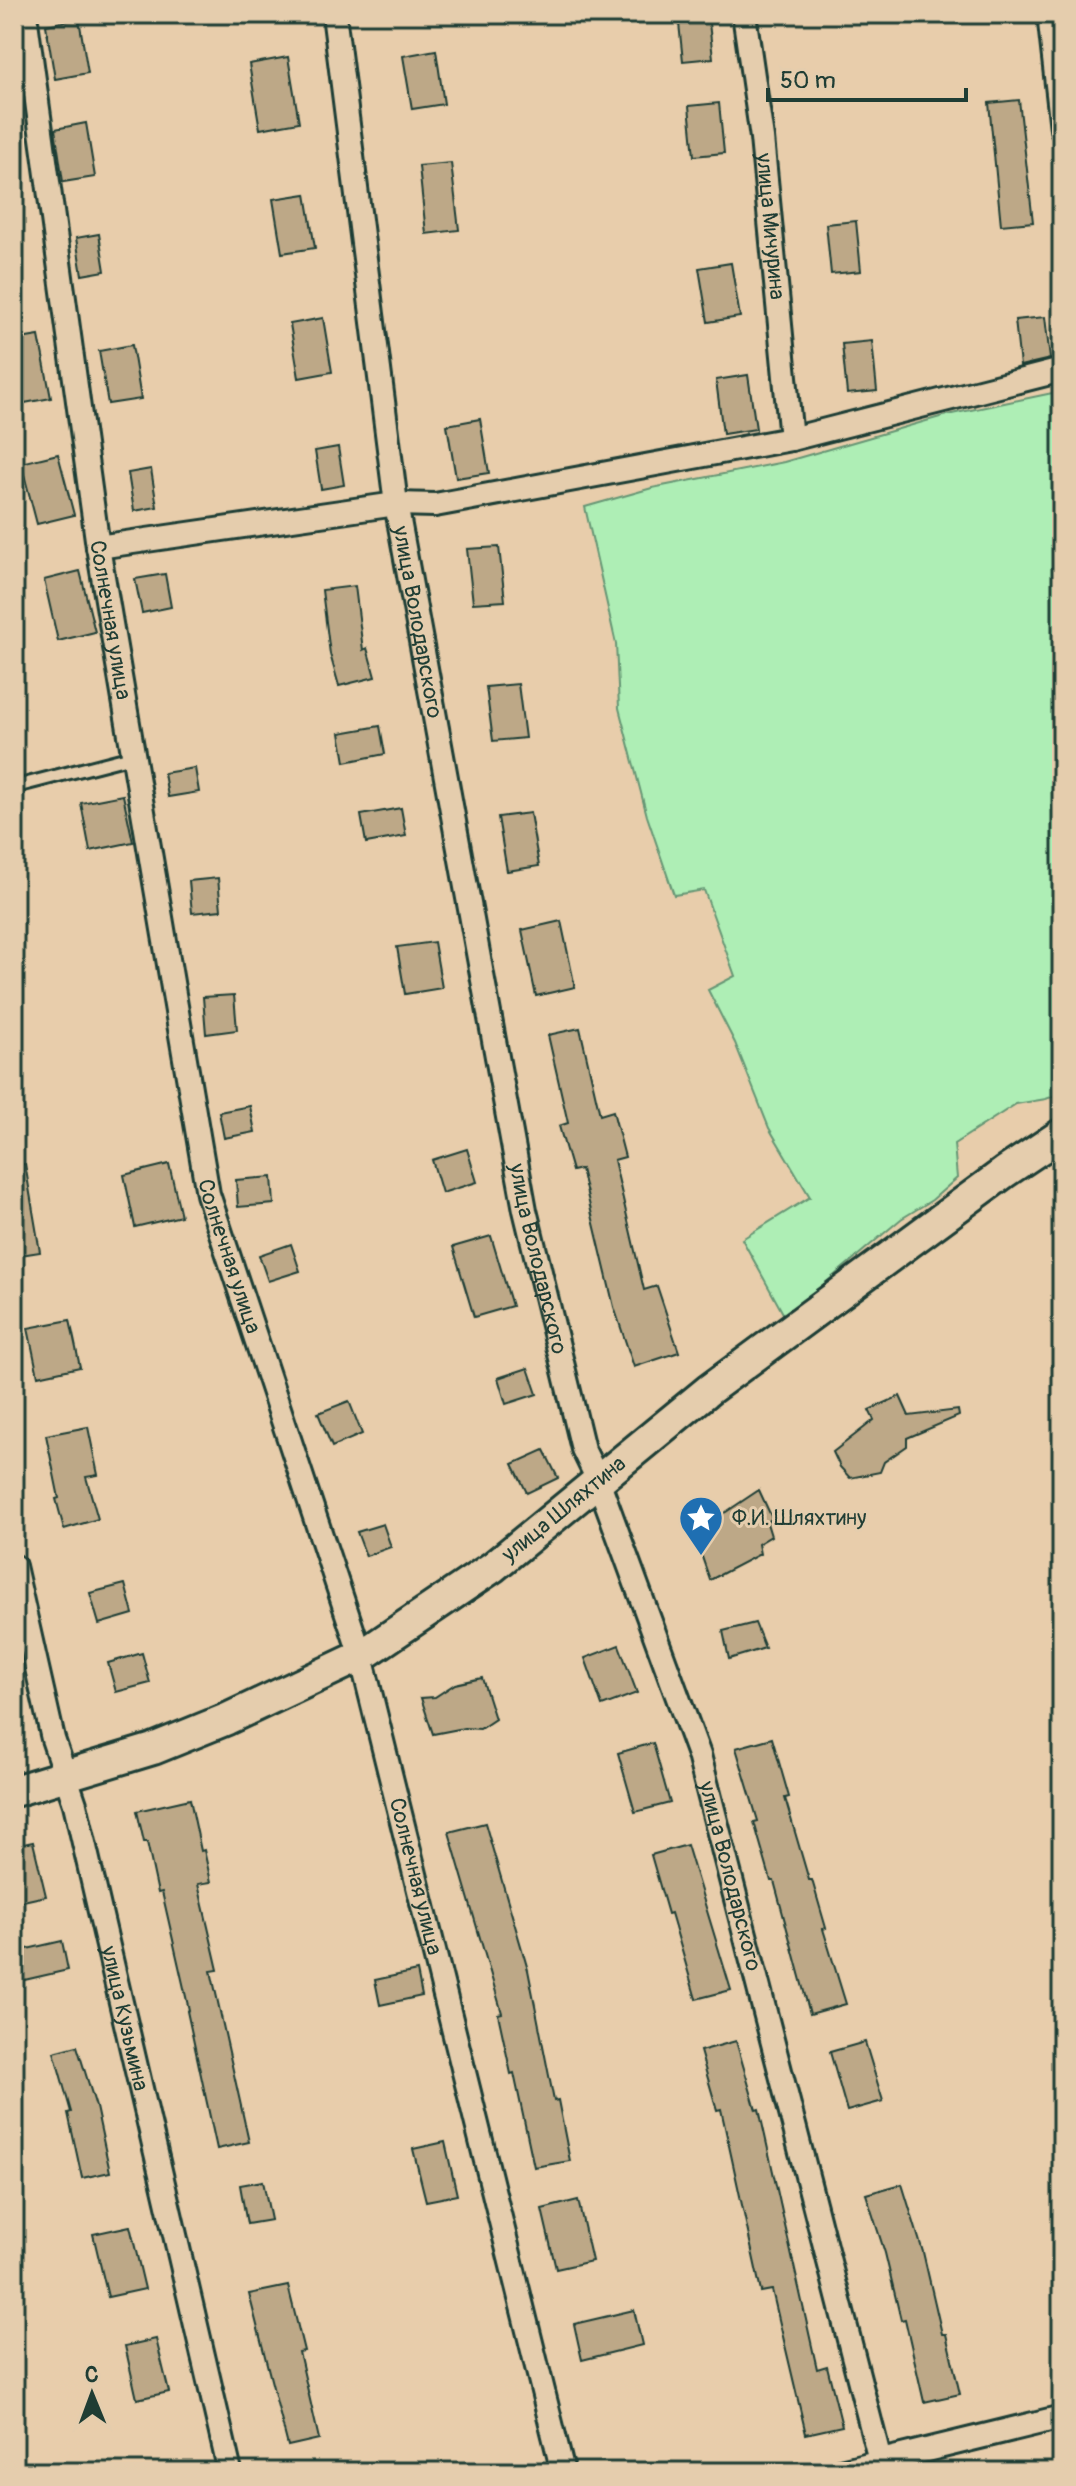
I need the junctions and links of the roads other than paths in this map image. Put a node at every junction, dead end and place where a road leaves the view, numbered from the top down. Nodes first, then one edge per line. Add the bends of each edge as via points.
1 (25, 14) edge
2 (334, 14) edge
3 (744, 14) edge
4 (1049, 14) edge
5 (1062, 129) edge
6 (1062, 370) edge
7 (791, 439) junction
8 (396, 504) junction
9 (98, 547) junction
10 (134, 756) junction
11 (14, 787) edge
12 (1062, 1134) edge
13 (598, 1480) junction
14 (14, 1566) edge
15 (361, 1656) junction
16 (66, 1776) junction
17 (14, 1791) edge
18 (1062, 2417) edge
19 (882, 2467) edge
20 (230, 2472) edge
21 (563, 2472) edge
22 (836, 2472) edge

1 - 9 street, Солнечная улица
2 - 8 street, улица Володарского
3 - 7 street, улица Мичурина via 762,138
4 - 5 street
6 - 7 street
7 - 8 street via 435,505
8 - 9 street
8 - 13 street, улица Володарского via 525,1210 583,1449
9 - 10 street, Солнечная улица
10 - 11 lane
10 - 15 street, Солнечная улица via 208,1194
12 - 13 main road, улица Шляхтина via 710,1389
13 - 15 main road, улица Шляхтина via 493,1567
13 - 19 street, улица Володарского via 699,1755
14 - 16 street, улица Кузьмина
15 - 16 main road, улица Шляхтина via 227,1719
15 - 21 street, Солнечная улица
16 - 17 main road, улица Шляхтина
16 - 20 street, улица Кузьмина
18 - 19 street
19 - 22 street

